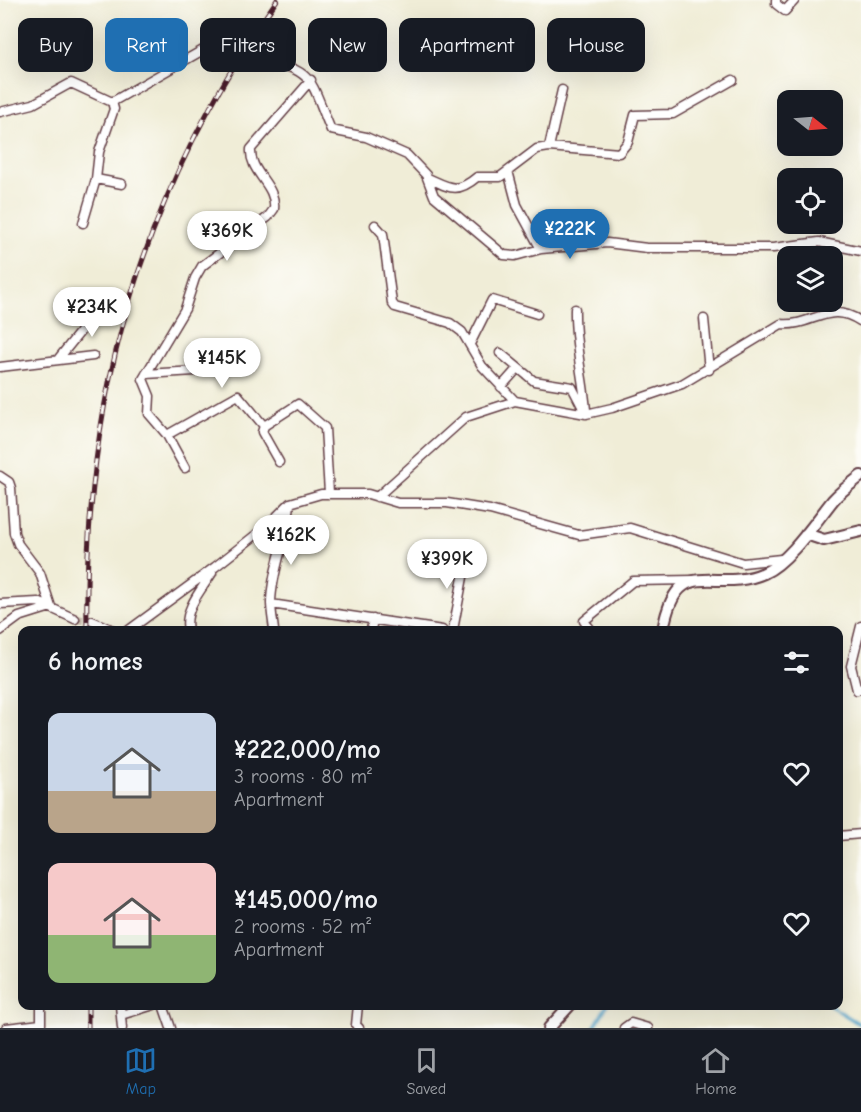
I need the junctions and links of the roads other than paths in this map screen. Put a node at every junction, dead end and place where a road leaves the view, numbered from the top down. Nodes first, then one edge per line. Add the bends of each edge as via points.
1 (776, 0) edge
2 (795, 0) edge
3 (200, 52) edge
4 (296, 71) edge
5 (311, 80) junction
6 (733, 80) dead end
7 (562, 90) dead end
8 (112, 102) junction
9 (0, 112) edge
10 (549, 147) junction
11 (508, 171) junction
12 (428, 177) junction
13 (96, 179) junction
14 (122, 184) dead end
15 (83, 224) dead end
16 (375, 225) dead end
17 (541, 249) junction
18 (861, 251) edge
19 (90, 300) dead end
20 (575, 309) dead end
21 (537, 314) dead end
22 (704, 319) dead end
23 (860, 321) dead end
24 (470, 344) junction
25 (500, 353) dead end
26 (93, 356) dead end
27 (59, 358) junction
28 (0, 367) edge
29 (517, 369) junction
30 (709, 370) junction
31 (195, 371) dead end
32 (146, 374) junction
33 (501, 387) junction
34 (515, 401) junction
35 (586, 414) junction
36 (264, 426) junction
37 (167, 435) junction
38 (279, 462) dead end
39 (185, 468) dead end
40 (0, 476) edge
41 (861, 476) edge
42 (329, 494) junction
43 (377, 497) junction
44 (290, 503) junction
45 (861, 531) edge
46 (806, 534) junction
47 (467, 556) dead end
48 (781, 559) junction
49 (215, 567) junction
50 (694, 580) junction
51 (0, 604) edge
52 (271, 604) junction
53 (51, 607) junction
54 (75, 619) tunnel mouth
55 (373, 619) junction
56 (92, 621) tunnel mouth
57 (104, 626) edge
58 (134, 626) edge
59 (187, 626) edge
60 (274, 626) edge
61 (372, 626) edge
62 (417, 626) edge
63 (454, 626) edge
64 (588, 626) edge
65 (664, 626) edge
66 (861, 626) edge
67 (0, 631) edge
68 (858, 645) edge
69 (861, 689) edge
70 (861, 834) edge
71 (843, 836) edge
72 (41, 1010) edge
73 (120, 1010) edge
74 (138, 1010) edge
75 (165, 1010) edge
76 (358, 1010) edge
77 (566, 1010) edge
78 (121, 1015) junction
79 (554, 1027) edge
80 (6, 1028) edge
81 (122, 1028) edge
82 (171, 1028) edge
83 (359, 1028) edge
84 (624, 1028) edge
85 (648, 1028) edge

1 - 2 street via 785,11
3 - 8 street
4 - 5 street
5 - 12 street via 331,130 395,148
5 - 32 street via 251,149 252,164 274,195 274,209 202,266 185,309
6 - 10 street via 673,114 635,115 628,142 619,153
7 - 10 street
8 - 9 street via 71,83 33,105
8 - 13 street via 114,109 99,152
10 - 11 street via 537,149
11 - 12 street via 500,177 477,177 466,186 453,189
11 - 17 street via 517,205
12 - 17 street via 434,196 498,252 515,256
13 - 14 street
13 - 15 street
16 - 24 street via 383,234 395,307 450,323
17 - 18 street via 607,243 647,248 773,248 819,242
19 - 27 street via 80,332
20 - 35 street via 574,334 581,360
21 - 24 street via 492,300
22 - 30 street
23 - 30 street via 846,312 781,324
24 - 33 street via 482,366
25 - 29 street
26 - 27 street
27 - 28 street
29 - 33 street
29 - 35 street via 534,381 572,387
30 - 35 street via 682,384
31 - 32 street
32 - 37 street via 143,379 150,396 149,414
33 - 34 street
34 - 35 street
34 - 43 street via 466,417
36 - 37 street via 238,395
36 - 38 street via 262,432
36 - 42 street via 298,404 325,428
37 - 39 street
40 - 53 street via 11,488 18,544 40,573
41 - 46 street via 836,498
42 - 43 street
42 - 44 street
43 - 48 street via 398,503 447,503 490,510 579,535 630,528 743,563
44 - 49 street
44 - 52 street
45 - 46 street via 824,540
46 - 48 street
47 - 63 street
48 - 50 street via 765,573
49 - 58 street
49 - 59 street via 191,607
50 - 64 street via 633,581 584,621
50 - 65 street via 677,590 667,605
51 - 53 street via 38,602
52 - 55 street
52 - 60 street
53 - 54 street
53 - 67 street via 19,617
55 - 61 street
55 - 62 street
56 - 57 street
66 - 68 street
68 - 69 street via 851,666 857,690
70 - 71 street
72 - 80 street via 40,1024
73 - 78 street
74 - 78 street
75 - 82 street
76 - 83 street
77 - 79 street
78 - 81 street
84 - 85 street via 631,1023

